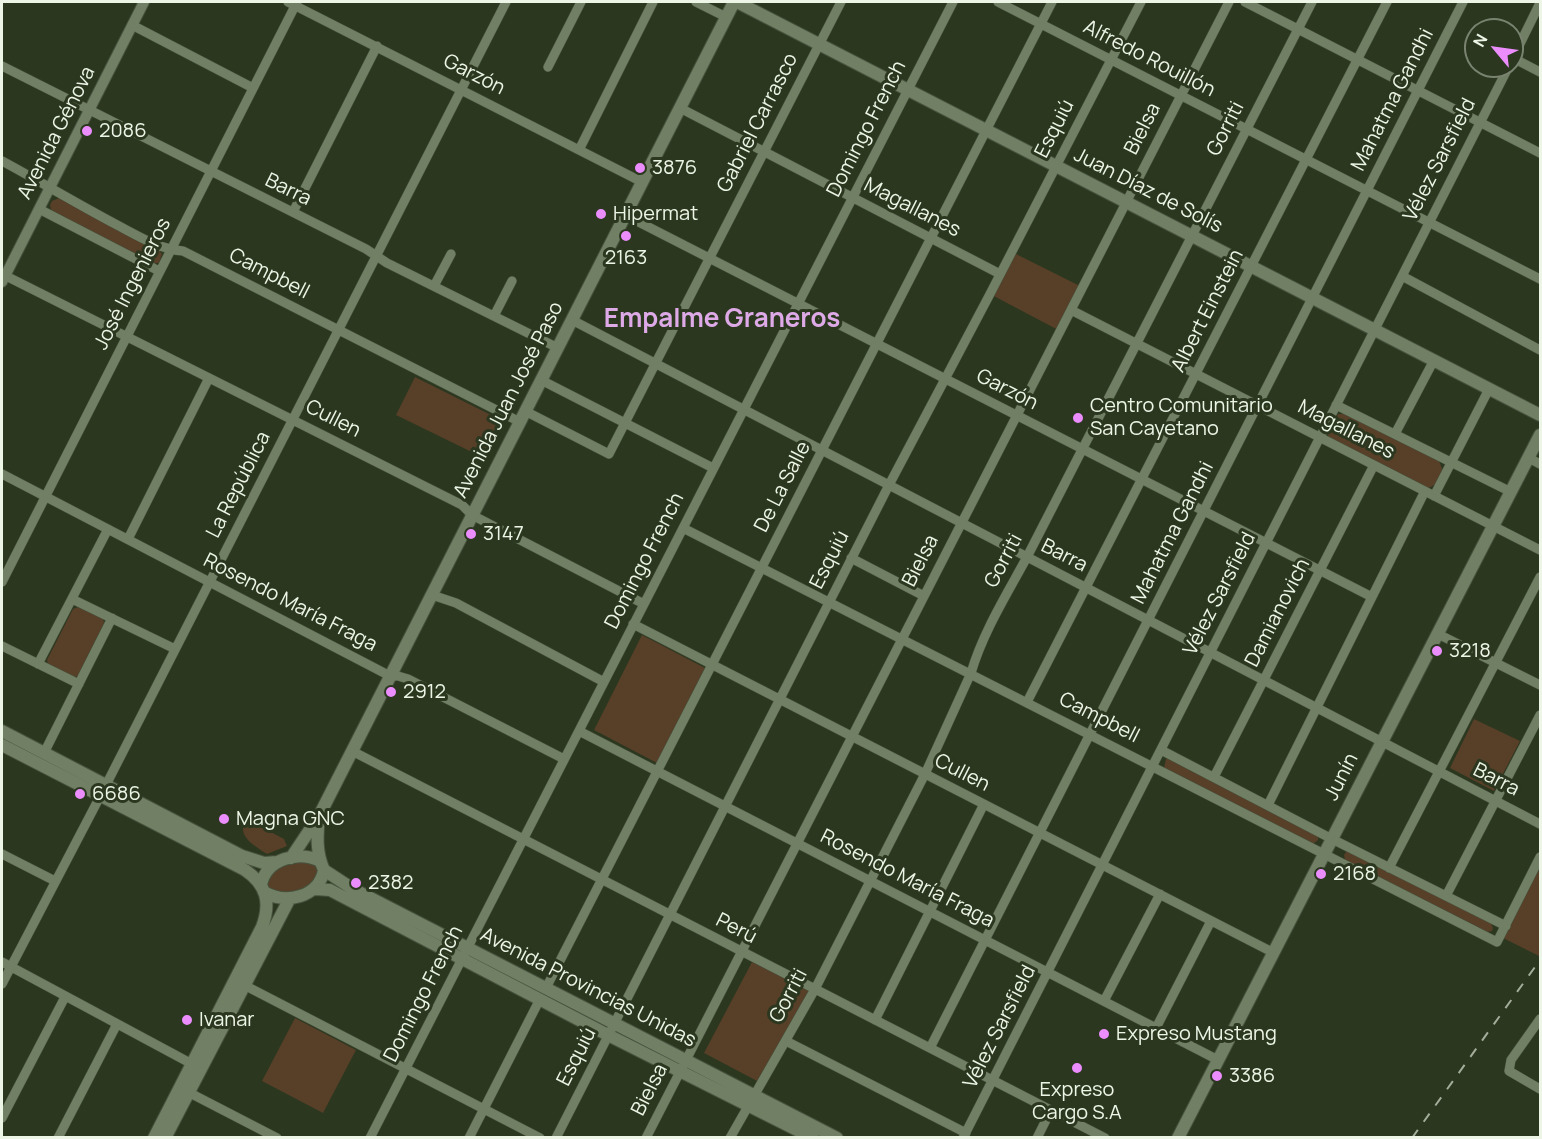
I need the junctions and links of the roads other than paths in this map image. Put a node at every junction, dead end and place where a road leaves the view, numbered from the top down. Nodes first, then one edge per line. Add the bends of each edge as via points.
1 (144, 2) edge
2 (506, 2) edge
3 (582, 2) edge
4 (653, 2) edge
5 (696, 2) edge
6 (736, 2) edge
7 (841, 2) edge
8 (953, 2) edge
9 (998, 2) edge
10 (1052, 2) edge
11 (1141, 2) edge
12 (1229, 2) edge
13 (1245, 2) edge
14 (1312, 2) edge
15 (1387, 2) edge
16 (1464, 2) edge
17 (293, 3) edge
18 (1540, 3) edge
19 (726, 17) junction
20 (1041, 23) junction
21 (132, 25) junction
22 (1298, 29) junction
23 (1524, 35) edge
24 (819, 44) junction
25 (377, 46) junction
26 (1111, 59) junction
27 (1357, 60) junction
28 (1524, 65) edge
29 (2, 66) edge
30 (548, 68) dead end
31 (1540, 72) edge
32 (1503, 78) edge
33 (253, 87) junction
34 (461, 89) junction
35 (908, 89) junction
36 (1418, 90) junction
37 (1181, 95) junction
38 (90, 108) junction
39 (680, 108) junction
40 (1480, 122) junction
41 (1246, 129) junction
42 (986, 130) junction
43 (579, 150) junction
44 (764, 151) junction
45 (1540, 153) edge
46 (1306, 159) junction
47 (2, 161) edge
48 (1056, 166) junction
49 (210, 171) junction
50 (642, 182) junction
51 (49, 188) junction
52 (1367, 190) junction
53 (852, 197) junction
54 (1126, 202) junction
55 (39, 209) junction
56 (293, 212) junction
57 (625, 215) junction
58 (1429, 222) junction
59 (1192, 236) junction
60 (931, 238) junction
61 (170, 250) junction
62 (451, 254) dead end
63 (376, 256) junction
64 (709, 258) junction
65 (1251, 266) junction
66 (159, 271) junction
67 (1000, 274) junction
68 (1402, 276) junction
69 (3, 277) edge
70 (1540, 279) edge
71 (512, 281) dead end
72 (434, 286) junction
73 (1312, 298) junction
74 (798, 304) junction
75 (1071, 310) junction
76 (494, 316) junction
77 (572, 320) junction
78 (338, 330) junction
79 (1374, 330) junction
80 (127, 335) junction
81 (1137, 343) junction
82 (876, 344) junction
83 (558, 348) junction
84 (1540, 350) edge
85 (1434, 360) junction
86 (655, 363) junction
87 (1196, 374) junction
88 (209, 378) junction
89 (945, 379) junction
90 (541, 380) junction
91 (1490, 389) junction
92 (1258, 405) junction
93 (1336, 405) junction
94 (744, 410) junction
95 (1017, 415) junction
96 (1540, 416) edge
97 (522, 417) junction
98 (293, 419) junction
99 (624, 423) junction
100 (1395, 434) junction
101 (1540, 435) edge
102 (1320, 437) junction
103 (1082, 449) junction
104 (822, 450) junction
105 (609, 454) joint
106 (1528, 458) junction
107 (1451, 462) junction
108 (1540, 464) edge
109 (1374, 465) junction
110 (713, 468) junction
111 (2, 474) edge
112 (1142, 479) junction
113 (889, 485) junction
114 (1425, 491) junction
115 (1511, 492) junction
116 (1434, 496) junction
117 (45, 497) junction
118 (1204, 511) junction
119 (472, 514) junction
120 (962, 523) junction
121 (1493, 526) junction
122 (683, 528) junction
123 (108, 529) junction
124 (128, 540) junction
125 (1266, 543) junction
126 (1540, 550) edge
127 (1027, 557) junction
128 (851, 558) junction
129 (6, 563) edge
130 (761, 568) junction
131 (1320, 570) junction
132 (1540, 577) edge
133 (2, 582) edge
134 (210, 582) junction
135 (1086, 588) junction
136 (432, 595) junction
137 (924, 596) junction
138 (1372, 597) junction
139 (72, 599) junction
140 (828, 603) junction
141 (644, 604) junction
142 (112, 618) junction
143 (1148, 620) junction
144 (633, 624) junction
145 (1438, 634) junction
146 (902, 639) junction
147 (2, 646) edge
148 (175, 649) junction
149 (1210, 652) junction
150 (1496, 663) junction
151 (38, 664) junction
152 (712, 664) junction
153 (971, 673) junction
154 (390, 676) junction
155 (1264, 680) junction
156 (604, 682) junction
157 (79, 684) junction
158 (1540, 685) edge
159 (779, 699) junction
160 (1028, 702) junction
161 (1317, 708) junction
162 (1540, 715) edge
163 (2, 731) edge
164 (579, 731) junction
165 (1090, 734) junction
166 (852, 736) junction
167 (1382, 742) junction
168 (2, 745) edge
169 (1161, 750) junction
170 (352, 752) junction
171 (44, 753) junction
172 (564, 759) junction
173 (1152, 766) junction
174 (657, 771) junction
175 (1439, 771) junction
176 (925, 774) junction
177 (1214, 777) junction
178 (103, 791) junction
179 (1496, 801) junction
180 (984, 804) junction
181 (1268, 805) junction
182 (725, 806) junction
183 (319, 816) junction
184 (1540, 824) edge
185 (1040, 833) junction
186 (523, 839) junction
187 (1332, 839) junction
188 (797, 843) junction
189 (2, 854) edge
190 (1324, 855) junction
191 (1540, 857) edge
192 (291, 858) junction
193 (277, 862) junction
194 (1102, 865) junction
195 (322, 866) junction
196 (1389, 868) junction
197 (602, 880) junction
198 (870, 880) junction
199 (55, 881) junction
200 (262, 889) junction
201 (315, 889) junction
202 (1160, 894) junction
203 (1446, 896) junction
204 (290, 898) junction
205 (930, 911) junction
206 (670, 915) junction
207 (1211, 921) junction
208 (1506, 926) junction
209 (986, 940) junction
210 (741, 951) junction
211 (465, 953) junction
212 (1274, 953) junction
213 (6, 965) edge
214 (1048, 972) junction
215 (2, 984) edge
216 (244, 986) junction
217 (814, 989) junction
218 (543, 994) junction
219 (65, 997) junction
220 (1104, 1001) junction
221 (1540, 1019) edge
222 (875, 1020) junction
223 (117, 1024) junction
224 (1156, 1028) junction
225 (611, 1029) junction
226 (786, 1041) junction
227 (930, 1048) junction
228 (1218, 1060) junction
229 (192, 1064) junction
230 (682, 1066) junction
231 (405, 1069) junction
232 (993, 1080) junction
233 (185, 1088) junction
234 (1540, 1089) edge
235 (752, 1100) junction
236 (484, 1108) junction
237 (1051, 1110) junction
238 (2, 1118) edge
239 (965, 1135) edge
240 (58, 1137) edge
241 (154, 1137) edge
242 (165, 1137) edge
243 (277, 1137) edge
244 (370, 1137) edge
245 (469, 1137) edge
246 (540, 1137) edge
247 (556, 1137) edge
248 (646, 1137) edge
249 (730, 1137) edge
250 (813, 1137) edge
251 (837, 1137) edge
252 (1037, 1137) edge
253 (1105, 1137) edge
254 (1178, 1137) edge

1 - 21 street, Avenida Génova
2 - 34 street, La República
3 - 30 street
4 - 43 street
5 - 19 street
6 - 19 main road, Avenida Juan José Paso
6 - 24 main road, Juan Díaz de Solís
7 - 24 street, Gabriel Carrasco
8 - 35 street, Domingo French
9 - 20 street, Alfredo Rouillón
10 - 20 street, De La Salle
11 - 26 street, Esquiú
12 - 37 street, Bielsa
13 - 22 street
14 - 22 street, Gorriti
15 - 27 street, Albert Einstein
16 - 36 street, Mahatma Gandhi
17 - 25 street, Garzón
17 - 33 street, José Ingenieros
18 - 23 street
19 - 39 main road, Avenida Juan José Paso
20 - 26 street, Alfredo Rouillón
20 - 42 street, De La Salle
21 - 33 street
21 - 38 street, Avenida Génova
22 - 27 street
22 - 41 street, Gorriti
24 - 35 main road, Juan Díaz de Solís
24 - 44 street, Gabriel Carrasco
25 - 34 street, Garzón
25 - 56 street
26 - 37 street, Alfredo Rouillón
26 - 48 street, Esquiú
27 - 36 street
27 - 46 street, Albert Einstein
28 - 31 street
29 - 38 street, Barra
32 - 40 street, Vélez Sarsfield
33 - 49 street, José Ingenieros
34 - 43 street, Garzón
34 - 63 street, La República
35 - 42 main road, Juan Díaz de Solís
35 - 53 street, Domingo French
36 - 40 street
36 - 52 street, Mahatma Gandhi
37 - 41 street, Alfredo Rouillón
37 - 54 street, Bielsa
38 - 49 street, Barra
38 - 51 street, Avenida Génova
39 - 44 street, Magallanes
39 - 50 main road, Avenida Juan José Paso
40 - 45 street
40 - 58 street, Vélez Sarsfield
41 - 46 street, Alfredo Rouillón
41 - 59 street, Gorriti
42 - 48 main road, Juan Díaz de Solís
42 - 60 street, De La Salle
43 - 50 street, Garzón
44 - 53 street, Magallanes
44 - 64 street, Gabriel Carrasco
46 - 52 street, Alfredo Rouillón
46 - 65 street, Albert Einstein
47 - 51 street, Campbell
48 - 54 main road, Juan Díaz de Solís
48 - 67 street, Esquiú
49 - 56 street, Barra
49 - 61 street, José Ingenieros
50 - 57 main road, Avenida Juan José Paso
51 - 55 street, Avenida Génova
51 - 61 street, Campbell
52 - 58 street, Alfredo Rouillón
52 - 73 street, Mahatma Gandhi
53 - 60 street, Magallanes
53 - 74 street, Domingo French
54 - 59 main road, Juan Díaz de Solís
54 - 75 street, Bielsa
55 - 66 street
55 - 69 street, Avenida Génova
56 - 63 street, Barra
57 - 64 street, Garzón
57 - 77 main road, Avenida Juan José Paso
58 - 68 street, Vélez Sarsfield
58 - 70 street, Alfredo Rouillón
59 - 65 main road, Juan Díaz de Solís
59 - 81 street, Gorriti
60 - 67 street, Magallanes
60 - 82 street, De La Salle
61 - 66 street, José Ingenieros
61 - 78 street, Campbell via 183,251
62 - 72 street
63 - 72 street, Barra
63 - 78 street, La República
64 - 74 street, Garzón
64 - 86 street, Gabriel Carrasco
65 - 73 main road, Juan Díaz de Solís
65 - 87 street, Albert Einstein
66 - 80 street, José Ingenieros
67 - 89 street, Esquiú
68 - 79 street, Vélez Sarsfield
68 - 84 street
69 - 80 street, Cullen
71 - 76 street
72 - 76 street, Barra
73 - 79 main road, Juan Díaz de Solís
73 - 92 street, Mahatma Gandhi
74 - 82 street, Garzón
74 - 94 street, Domingo French
75 - 81 street, Magallanes
75 - 95 street, Bielsa
76 - 83 street, Barra
77 - 83 main road, Avenida Juan José Paso
77 - 86 street, Barra
78 - 97 street, Campbell
78 - 98 street, La República
79 - 85 main road, Juan Díaz de Solís
79 - 93 street, Vélez Sarsfield
80 - 88 street, Cullen
80 - 117 street, José Ingenieros
81 - 87 street, Magallanes
81 - 103 street, Gorriti
82 - 89 street, Garzón
82 - 104 street, De La Salle
83 - 90 main road, Avenida Juan José Paso
85 - 91 main road, Juan Díaz de Solís
85 - 100 street
86 - 94 street, Barra
86 - 99 street, Gabriel Carrasco
87 - 92 street, Magallanes
87 - 112 street, Albert Einstein
88 - 98 street, Cullen
88 - 124 street
89 - 95 street, Garzón
89 - 113 street, Esquiú
90 - 97 main road, Avenida Juan José Paso
90 - 99 street
91 - 96 main road, Juan Díaz de Solís
91 - 107 street
92 - 102 street, Magallanes
92 - 118 street, Mahatma Gandhi
93 - 100 street
93 - 102 street, Vélez Sarsfield
94 - 104 street, Barra
94 - 110 street, Domingo French
95 - 103 street, Garzón
95 - 120 street, Bielsa
97 - 105 street, Campbell
97 - 119 main road, Avenida Juan José Paso
98 - 119 street, Cullen via 462,505
98 - 134 street, La República
99 - 105 street, Gabriel Carrasco
99 - 110 street
100 - 107 street
101 - 106 main road, Junín
102 - 109 street, Magallanes
102 - 125 street, Vélez Sarsfield
103 - 112 street, Garzón
103 - 127 street, Gorriti
104 - 113 street, Barra
104 - 130 street, De La Salle
106 - 108 street
106 - 115 main road, Junín
107 - 115 street
107 - 116 street
109 - 114 street, Magallanes
109 - 131 street, Damianovich
110 - 122 street, Domingo French
111 - 117 street, Rosendo María Fraga
112 - 118 street, Garzón
112 - 135 street, Albert Einstein
113 - 120 street, Barra
113 - 128 street, Esquiú
114 - 116 street, Magallanes
114 - 138 street
115 - 121 main road, Junín
116 - 121 street, Magallanes
117 - 123 street, Rosendo María Fraga
117 - 129 street, José Ingenieros
118 - 125 street, Garzón
118 - 143 street, Mahatma Gandhi
119 - 136 main road, Avenida Juan José Paso
119 - 141 street, Cullen
120 - 127 street, Barra
120 - 137 street, Bielsa
121 - 126 street, Magallanes
121 - 145 main road, Junín
122 - 130 street, Campbell
122 - 141 street, Domingo French
123 - 124 street, Rosendo María Fraga
123 - 139 street
124 - 134 street, Rosendo María Fraga
125 - 131 street, Garzón
125 - 149 street, Vélez Sarsfield
127 - 135 street, Barra
127 - 153 street, Gorriti via 989,628
128 - 137 street
128 - 140 street, Esquiú
129 - 133 street, José Ingenieros
130 - 140 street, Campbell
130 - 152 street, De La Salle
131 - 138 street, Garzón
131 - 155 street, Damianovich
132 - 150 street
134 - 148 street, La República
134 - 154 street, Rosendo María Fraga
135 - 143 street, Barra
135 - 160 street, Albert Einstein
136 - 154 main road, Avenida Juan José Paso
136 - 156 street via 456,603
137 - 146 street, Bielsa
138 - 161 street
139 - 142 street
139 - 151 street
140 - 146 street, Campbell
140 - 159 street, Esquiú
141 - 144 street, Domingo French
142 - 148 street
142 - 157 street
143 - 149 street, Barra
143 - 165 street, Mahatma Gandhi
144 - 152 street, Cullen
144 - 156 street, Domingo French
145 - 150 street
145 - 167 main road, Junín
146 - 153 street, Campbell
146 - 166 street, Bielsa
147 - 151 street
148 - 178 street, La República
149 - 155 street, Barra
149 - 169 street, Vélez Sarsfield
150 - 158 street
150 - 175 street
151 - 157 street
152 - 159 street, Cullen
152 - 174 street, De La Salle
153 - 160 street, Campbell
153 - 176 street, Gorriti
154 - 170 main road, Avenida Juan José Paso
154 - 172 street, Rosendo María Fraga via 408,680
155 - 161 street, Barra
155 - 177 street, Damianovich
156 - 164 street, Domingo French
157 - 171 street
159 - 166 street, Cullen
159 - 182 street, Esquiú
160 - 165 street, Campbell
161 - 167 street, Barra
161 - 181 street
162 - 179 street
163 - 171 main road
164 - 172 street, Domingo French
164 - 174 street, Rosendo María Fraga
165 - 173 street, Campbell
165 - 185 street, Mahatma Gandhi
166 - 176 street, Cullen
166 - 188 street, Bielsa
167 - 175 street, Barra
167 - 187 main road, Junín
168 - 178 main road
169 - 173 street, Vélez Sarsfield
169 - 177 street, Campbell
170 - 183 main road, Avenida Juan José Paso
170 - 186 street, Perú
171 - 178 main road
172 - 186 street, Domingo French
173 - 190 street, Campbell
173 - 194 street, Vélez Sarsfield
174 - 182 street, Rosendo María Fraga
174 - 197 street, De La Salle
175 - 179 street, Barra
175 - 196 street
176 - 180 street, Cullen
176 - 198 street, Gorriti
177 - 181 street, Campbell
178 - 193 main road via 251,860
178 - 199 street, La República
178 - 200 main road via 245,870
179 - 184 street, Barra
179 - 203 street
180 - 185 street, Cullen
180 - 205 street
181 - 187 street, Campbell
182 - 188 street, Rosendo María Fraga
182 - 206 street, Esquiú
183 - 192 main road, Avenida Juan José Paso
183 - 195 main road, Avenida Juan José Paso via 317,845
185 - 194 street, Cullen
185 - 209 street, Mahatma Gandhi
186 - 197 street, Perú
186 - 211 street, Domingo French
187 - 190 main road, Junín
187 - 196 street, Campbell
188 - 198 street, Rosendo María Fraga
188 - 210 street, Bielsa
189 - 199 street
190 - 208 street, Campbell via 1497,942
190 - 212 main road, Junín
191 - 208 street
192 - 193 main road
192 - 195 main road via 302,855
193 - 200 main road via 266,871
194 - 202 street, Cullen
194 - 214 street, Vélez Sarsfield
195 - 201 main road via 323,877
195 - 211 main road, Avenida Provincias Unidas via 353,889
196 - 203 street, Campbell
197 - 206 street, Perú
197 - 218 street, De La Salle
198 - 205 street, Rosendo María Fraga
198 - 217 street, Gorriti
199 - 213 street, La República
200 - 204 main road via 276,898
200 - 229 main road via 268,904 262,927
201 - 204 main road
201 - 211 main road, Avenida Provincias Unidas via 330,890
202 - 207 street, Cullen
202 - 220 street
203 - 208 street, Campbell
204 - 216 main road
205 - 209 street, Rosendo María Fraga
205 - 222 street
206 - 210 street, Perú
206 - 225 street, Esquiú
207 - 212 street, Cullen
207 - 224 street
209 - 214 street, Rosendo María Fraga
209 - 227 street, Mahatma Gandhi
210 - 217 street, Perú
210 - 230 street, Bielsa
211 - 218 main road, Avenida Provincias Unidas
211 - 231 street, Domingo French
212 - 228 main road, Junín
213 - 215 street, La República
213 - 219 street
214 - 220 street, Rosendo María Fraga
214 - 232 street, Vélez Sarsfield
216 - 231 street
216 - 233 main road
217 - 222 street, Perú
217 - 226 street, Gorriti
218 - 225 main road, Avenida Provincias Unidas
218 - 236 street, De La Salle
219 - 223 street
219 - 238 street
220 - 224 street, Rosendo María Fraga
221 - 234 street via 1511,1060 1509,1071
222 - 227 street, Perú
223 - 229 street
223 - 240 street
224 - 228 street, Rosendo María Fraga
225 - 230 main road, Avenida Provincias Unidas
225 - 247 street, Esquiú
226 - 235 street, Gorriti
226 - 239 street
227 - 232 street, Perú
228 - 254 main road, Junín
229 - 233 main road
230 - 235 main road, Avenida Provincias Unidas
230 - 248 street, Bielsa
231 - 236 street
231 - 244 street, Domingo French
232 - 237 street, Perú
232 - 239 street, Vélez Sarsfield
233 - 241 main road
233 - 242 main road
233 - 243 street
235 - 249 street, Gorriti
235 - 250 main road, Avenida Provincias Unidas
235 - 251 main road, Avenida Provincias Unidas
236 - 245 street, De La Salle
236 - 246 street
237 - 252 street
237 - 253 street, Perú

